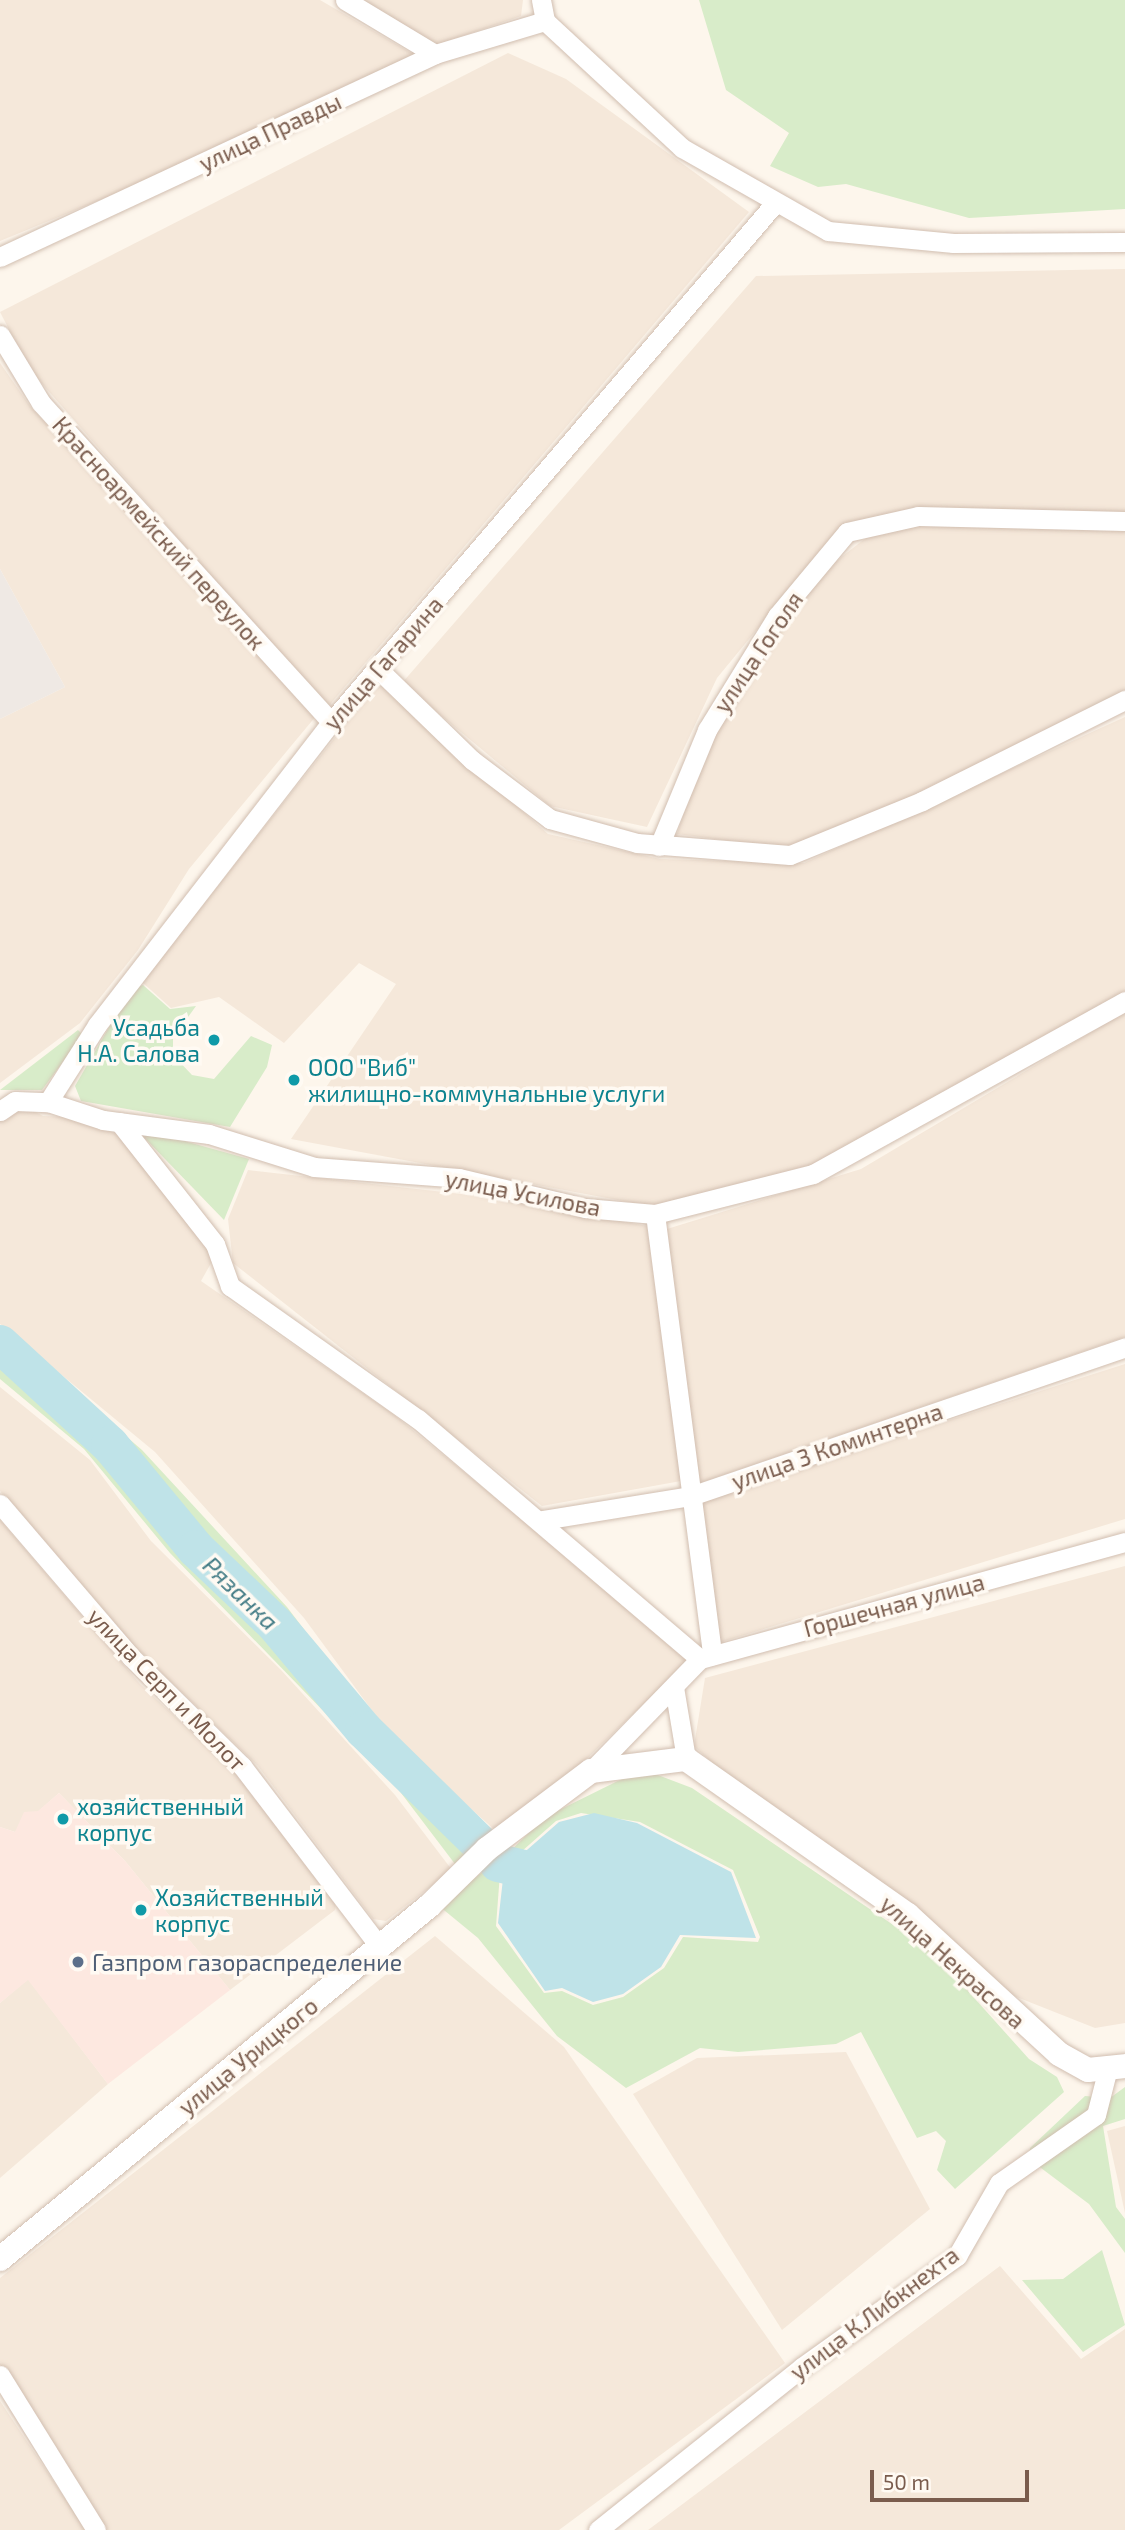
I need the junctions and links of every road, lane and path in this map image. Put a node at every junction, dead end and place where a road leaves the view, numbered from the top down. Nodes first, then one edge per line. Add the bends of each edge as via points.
1 (345, 0) edge
2 (541, 0) edge
3 (545, 21) junction
4 (435, 54) junction
5 (775, 202) junction
6 (1125, 243) edge
7 (0, 257) edge
8 (0, 335) edge
9 (1125, 521) edge
10 (379, 668) junction
11 (1125, 700) edge
12 (331, 722) junction
13 (659, 846) junction
14 (1125, 1002) edge
15 (48, 1102) junction
16 (0, 1111) edge
17 (119, 1122) junction
18 (656, 1214) junction
19 (1125, 1347) edge
20 (691, 1496) junction
21 (0, 1504) edge
22 (542, 1520) junction
23 (1125, 1542) edge
24 (706, 1657) junction
25 (674, 1687) junction
26 (686, 1759) junction
27 (591, 1771) junction
28 (380, 1947) junction
29 (1117, 2067) edge
30 (0, 2259) edge
31 (0, 2375) edge
32 (96, 2530) edge
33 (598, 2530) edge

1 - 4 street
2 - 3 street
3 - 4 street, улица Правды
3 - 5 street via 682,148
4 - 7 street, улица Правды
5 - 6 street via 828,231 953,243
5 - 10 street, улица Гагарина
8 - 12 street, Красноармейский переулок via 41,403
9 - 13 street, улица Гоголя via 918,516 847,532 777,615 706,730
10 - 12 street, улица Гагарина
10 - 13 street via 472,760 550,819
11 - 13 street via 922,801 790,855
12 - 15 street, улица Гагарина via 97,1025
14 - 18 street, улица Усилова via 813,1174
15 - 16 street via 15,1101
15 - 17 street, улица Усилова
17 - 18 street, улица Усилова via 209,1134 314,1167 459,1178 585,1208
17 - 22 street via 215,1244 230,1286 418,1419
18 - 20 street
19 - 20 street, улица 3 Коминтерна
20 - 22 street, улица 3 Коминтерна
20 - 24 street
21 - 28 street, улица Серп и Молот via 131,1657 242,1766
22 - 24 street
23 - 24 street, Горшечная улица
24 - 25 street
25 - 26 street
25 - 27 street
26 - 27 street
26 - 29 street, улица Некрасова via 908,1915 1040,2040 1088,2070
27 - 28 street, улица Урицкого via 488,1849
28 - 30 street, улица Урицкого
29 - 33 street, улица К.Либкнехта via 1096,2115 999,2183 957,2256 802,2367
31 - 32 street

